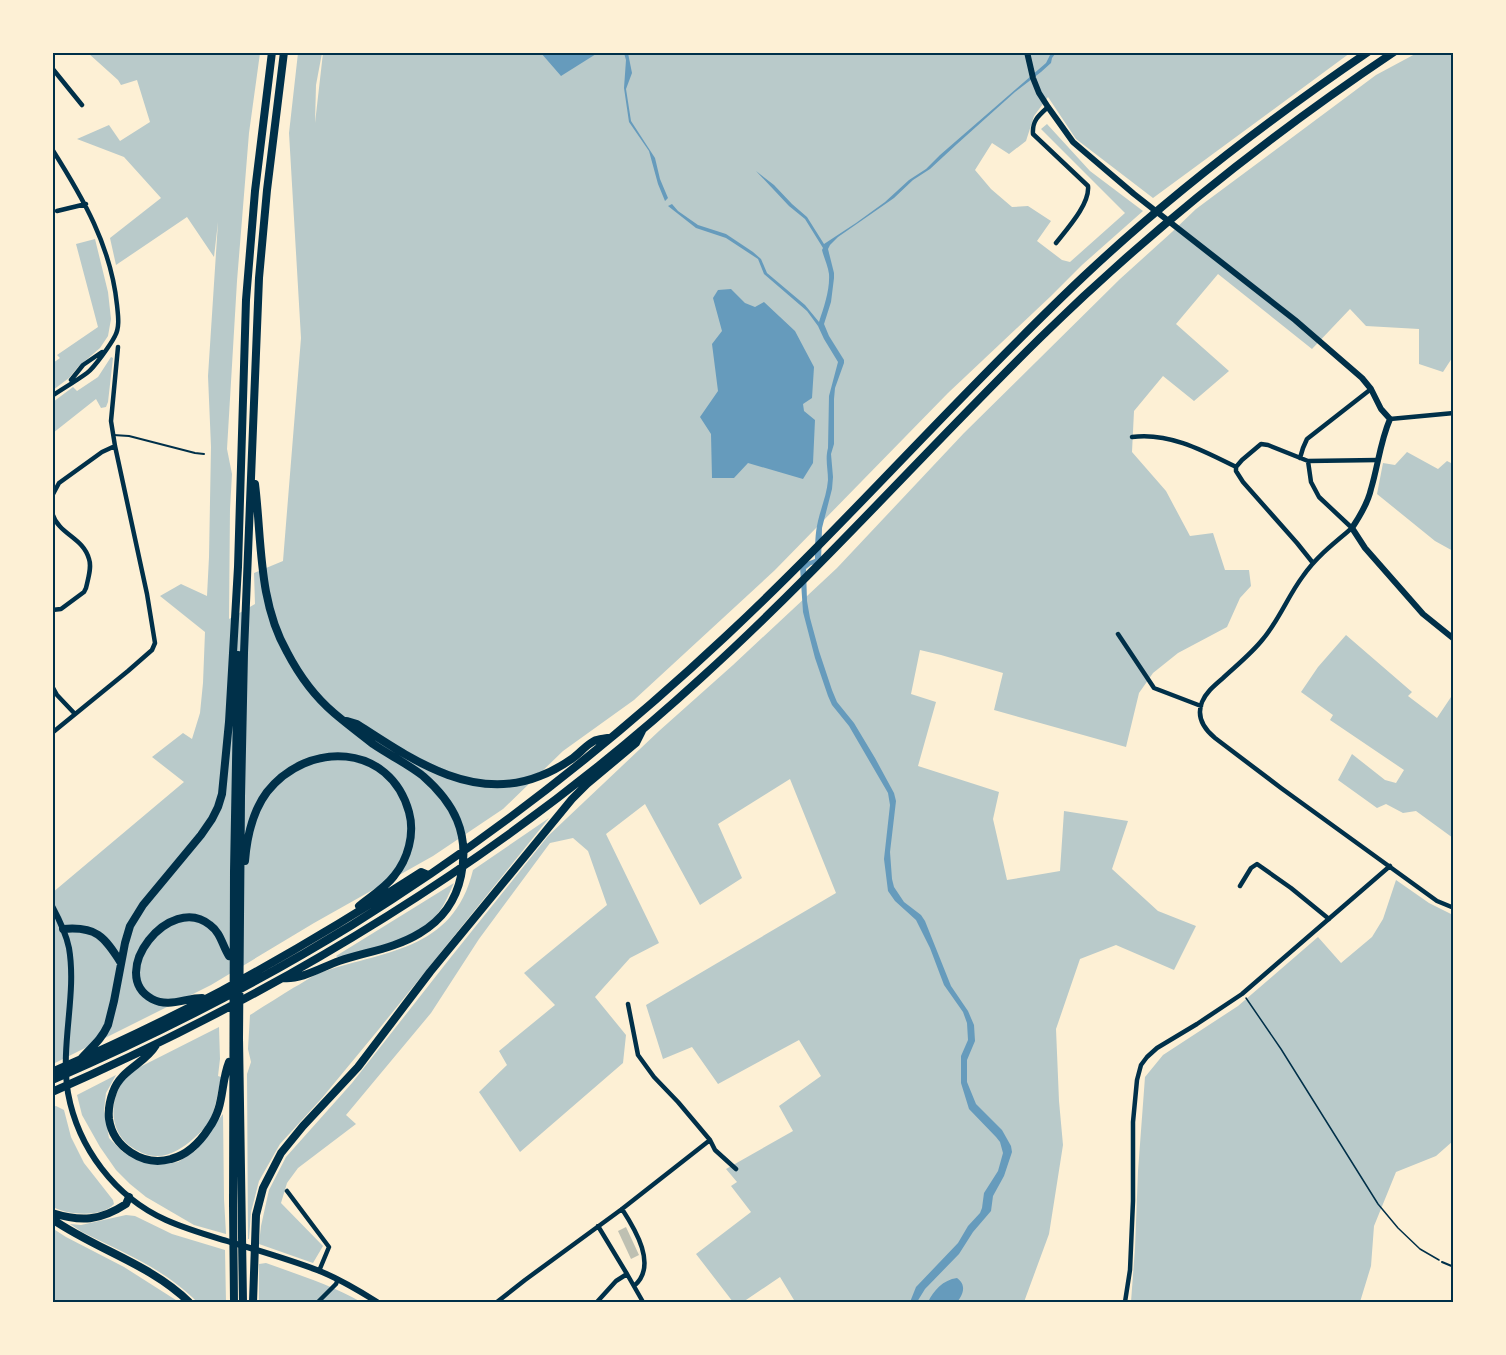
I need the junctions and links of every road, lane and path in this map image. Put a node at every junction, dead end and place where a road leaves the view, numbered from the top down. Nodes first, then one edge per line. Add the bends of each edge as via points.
1 (272, 52) edge
2 (284, 52) edge
3 (1027, 52) edge
4 (1368, 52) edge
5 (1394, 52) edge
6 (52, 68) edge
7 (81, 105) dead end
8 (1048, 107) junction
9 (52, 149) edge
10 (86, 204) junction
11 (57, 211) dead end
12 (1056, 243) dead end
13 (118, 347) dead end
14 (104, 350) junction
15 (69, 384) junction
16 (1371, 389) junction
17 (52, 396) edge
18 (1454, 413) edge
19 (1390, 419) junction
20 (112, 435) junction
21 (1132, 437) dead end
22 (115, 446) junction
23 (204, 453) dead end
24 (1300, 458) junction
25 (1378, 460) junction
26 (1308, 461) junction
27 (1236, 466) junction
28 (252, 468) junction
29 (52, 496) edge
30 (52, 513) edge
31 (1352, 528) junction
32 (1313, 563) junction
33 (52, 610) edge
34 (240, 627) junction
35 (1118, 634) dead end
36 (1454, 639) edge
37 (238, 655) junction
38 (52, 686) edge
39 (1201, 706) junction
40 (75, 714) junction
41 (343, 720) junction
42 (642, 729) junction
43 (52, 733) edge
44 (611, 737) junction
45 (1390, 866) junction
46 (428, 875) junction
47 (240, 882) junction
48 (1240, 886) dead end
49 (52, 906) edge
50 (1454, 908) edge
51 (348, 917) junction
52 (1329, 919) junction
53 (63, 929) junction
54 (233, 956) junction
55 (121, 963) junction
56 (282, 978) junction
57 (1242, 994) junction
58 (207, 998) junction
59 (628, 1004) dead end
60 (236, 1039) junction
61 (156, 1045) junction
62 (81, 1060) junction
63 (229, 1062) junction
64 (52, 1072) edge
65 (52, 1080) edge
66 (52, 1092) edge
67 (710, 1140) junction
68 (736, 1169) dead end
69 (287, 1191) dead end
70 (129, 1197) junction
71 (233, 1204) junction
72 (622, 1209) junction
73 (52, 1213) edge
74 (52, 1219) edge
75 (598, 1226) junction
76 (1442, 1262) joint
77 (1454, 1267) edge
78 (320, 1271) junction
79 (627, 1274) junction
80 (338, 1280) junction
81 (634, 1286) junction
82 (189, 1302) edge
83 (234, 1302) edge
84 (243, 1302) edge
85 (253, 1302) edge
86 (318, 1302) edge
87 (377, 1302) edge
88 (497, 1302) edge
89 (597, 1302) edge
90 (643, 1302) edge
91 (1125, 1302) edge

1 - 34 highway via 246,300 238,567
2 - 28 highway via 262,234
3 - 8 street
4 - 44 highway via 1221,158 1128,236 1020,337 783,580
5 - 42 highway via 1254,151 1120,262 1022,355 793,591
6 - 7 street
8 - 12 street via 1036,118 1034,134 1088,186 1089,192
8 - 16 street via 1073,141 1301,325
9 - 10 street
10 - 11 street
10 - 14 street via 109,265 116,300 117,333
13 - 20 street
14 - 15 street via 83,365
14 - 15 street via 89,371
15 - 17 street
16 - 19 street
16 - 24 street via 1307,439
18 - 19 street
19 - 25 street
20 - 22 street
20 - 23 lane
21 - 27 street via 1176,441
22 - 29 street via 59,483
22 - 40 street via 155,644
24 - 26 street
24 - 27 street via 1261,444
25 - 26 street
25 - 31 street via 1367,503
26 - 31 street via 1311,482 1319,497
27 - 32 street via 1243,482
28 - 34 highway
28 - 41 highway via 265,586 276,631 304,681
30 - 33 street via 62,531 78,541 90,560 84,592 61,609
31 - 32 street
31 - 36 street via 1423,614
32 - 39 street via 1263,639 1210,690
34 - 37 highway
34 - 37 highway
35 - 39 street via 1154,688
37 - 47 highway
37 - 54 highway via 234,871 230,880
37 - 55 highway via 218,807 201,835 136,915
38 - 40 street
39 - 45 street via 1200,717 1206,730
40 - 43 street
41 - 44 highway via 357,724 440,773 487,784 540,776 595,741
41 - 56 highway via 422,775 452,808 463,840 458,889 441,916 414,937 298,977
42 - 56 highway via 486,850
42 - 85 highway via 636,743 572,799 430,972 358,1067 281,1153 263,1188 256,1215
44 - 46 highway
45 - 50 street via 1437,901
45 - 52 street
46 - 51 highway via 421,872
46 - 65 highway via 352,925 220,1000
47 - 51 highway via 253,816 274,784 290,771 327,756 363,760 384,772 399,789 411,817 411,836 395,875
47 - 54 highway
48 - 52 street via 1257,864
49 - 53 street
51 - 58 highway
52 - 57 street
53 - 55 highway via 95,932
53 - 70 street via 71,971 66,1078 73,1113 104,1173
54 - 58 highway via 215,929 191,917 161,928 142,950 136,973 147,995 174,1003
54 - 60 highway
54 - 63 highway
55 - 62 highway via 104,1035
56 - 61 highway
57 - 76 path via 1378,1204 1420,1250
57 - 91 street via 1156,1048 1139,1071 1133,1122 1130,1270
58 - 62 highway
59 - 67 street via 638,1055
60 - 71 highway
60 - 84 highway
61 - 63 highway via 150,1055 121,1077 109,1110 111,1128 119,1142 131,1153 149,1160 179,1156 206,1133 220,1106
61 - 66 highway
62 - 64 highway
63 - 71 highway
67 - 68 street
67 - 72 street
69 - 78 street via 329,1246
70 - 73 highway via 126,1204 102,1217 70,1218
70 - 78 street via 166,1220
71 - 83 highway
72 - 75 street
72 - 81 street via 644,1257 644,1271
74 - 82 highway via 157,1276
75 - 79 street
75 - 88 street
76 - 77 lane
78 - 80 street
79 - 81 street
79 - 89 street
80 - 86 street
80 - 87 street
81 - 90 street

